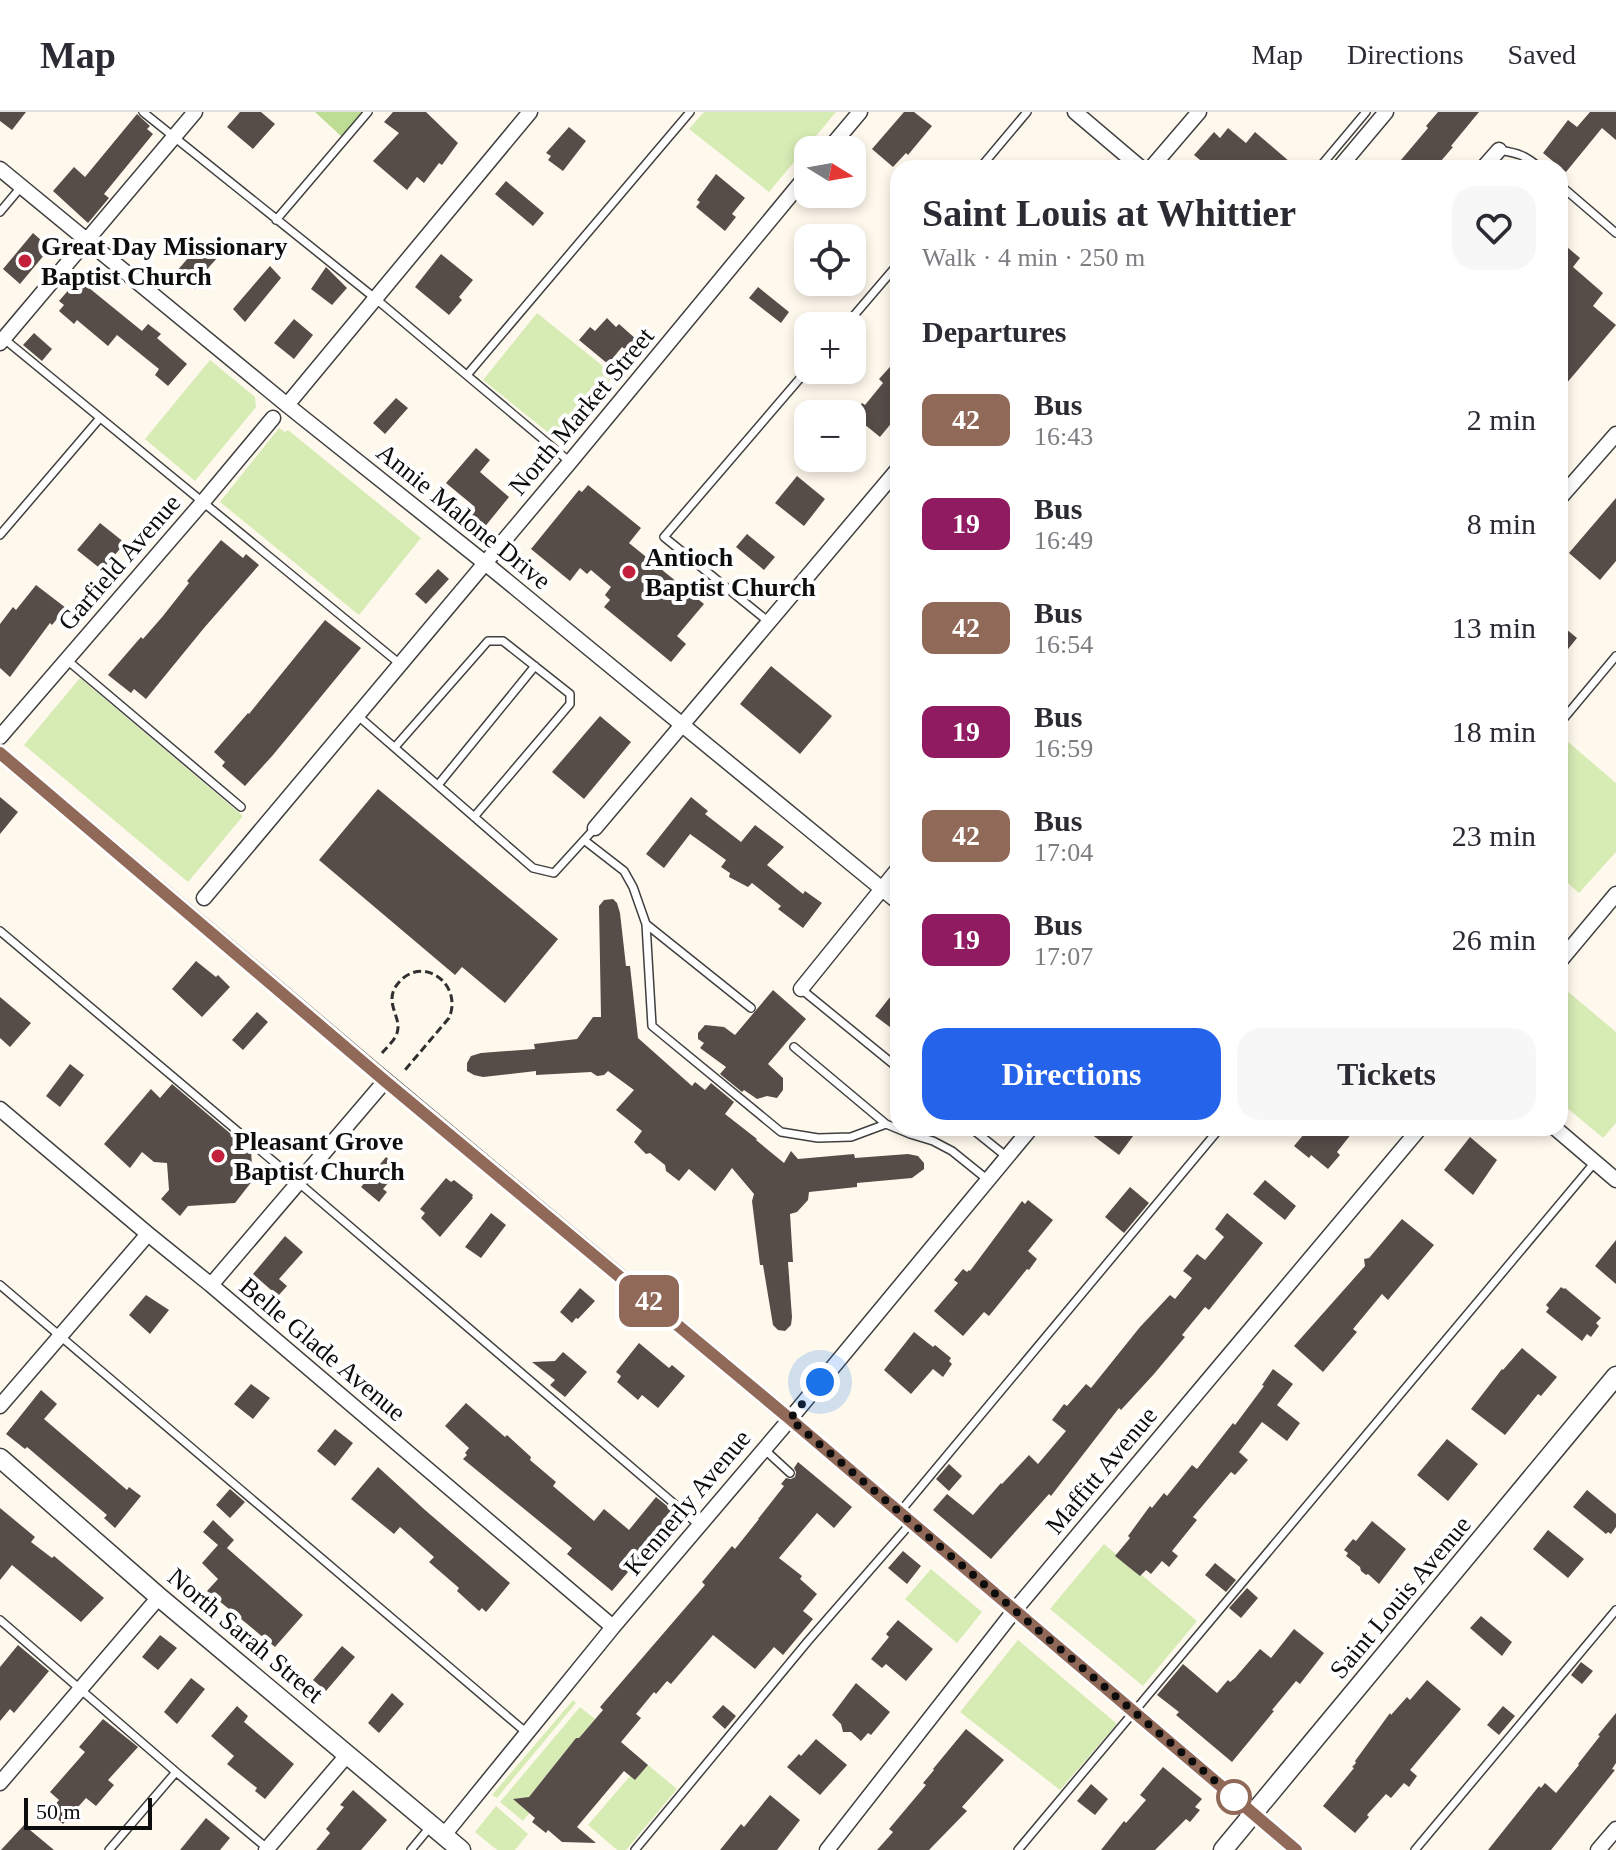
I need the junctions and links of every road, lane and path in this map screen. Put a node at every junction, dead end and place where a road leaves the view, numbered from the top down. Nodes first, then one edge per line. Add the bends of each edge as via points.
1 (143, 112) edge
2 (195, 112) edge
3 (368, 112) edge
4 (530, 112) edge
5 (690, 112) edge
6 (860, 112) edge
7 (1027, 112) edge
8 (1075, 112) edge
9 (1199, 112) edge
10 (1366, 112) edge
11 (1386, 112) edge
12 (840, 136) edge
13 (173, 138) junction
14 (1499, 150) joint
15 (987, 160) edge
16 (1132, 160) edge
17 (1158, 160) edge
18 (1326, 160) edge
19 (1346, 160) edge
20 (1490, 160) edge
21 (1531, 160) edge
22 (0, 169) edge
23 (21, 187) junction
24 (794, 191) edge
25 (1568, 192) edge
26 (0, 212) edge
27 (276, 220) junction
28 (1616, 233) edge
29 (88, 239) junction
30 (890, 273) edge
31 (376, 299) junction
32 (857, 312) edge
33 (1, 339) edge
34 (467, 375) junction
35 (795, 384) edge
36 (287, 405) junction
37 (100, 418) junction
38 (273, 418) dead end
39 (1616, 434) edge
40 (570, 462) junction
41 (890, 478) edge
42 (1568, 489) edge
43 (202, 503) junction
44 (0, 535) edge
45 (485, 563) junction
46 (769, 622) junction
47 (1616, 656) edge
48 (67, 660) junction
49 (400, 664) junction
50 (535, 666) junction
51 (1568, 713) edge
52 (357, 715) junction
53 (682, 725) junction
54 (0, 737) edge
55 (395, 747) junction
56 (0, 753) edge
57 (438, 785) junction
58 (241, 807) dead end
59 (474, 817) junction
60 (595, 828) joint
61 (584, 840) junction
62 (890, 879) edge
63 (882, 889) junction
64 (1616, 894) edge
65 (890, 896) edge
66 (204, 898) dead end
67 (646, 924) junction
68 (0, 931) edge
69 (1568, 951) edge
70 (801, 989) joint
71 (751, 1008) dead end
72 (794, 1047) dead end
73 (382, 1053) dead end
74 (890, 1061) edge
75 (405, 1070) dead end
76 (385, 1081) junction
77 (0, 1109) edge
78 (886, 1124) junction
79 (890, 1126) edge
80 (917, 1136) edge
81 (981, 1136) edge
82 (1024, 1136) edge
83 (1214, 1136) edge
84 (1413, 1136) edge
85 (1564, 1136) edge
86 (1007, 1157) junction
87 (1595, 1162) junction
88 (988, 1180) junction
89 (1616, 1180) edge
90 (299, 1183) junction
91 (148, 1234) junction
92 (0, 1285) edge
93 (211, 1285) junction
94 (61, 1336) junction
95 (1616, 1376) edge
96 (0, 1406) edge
97 (790, 1419) junction
98 (764, 1449) junction
99 (0, 1458) edge
100 (790, 1473) dead end
101 (905, 1518) junction
102 (699, 1525) junction
103 (159, 1597) junction
104 (1616, 1610) edge
105 (1014, 1611) junction
106 (0, 1620) edge
107 (613, 1627) junction
108 (80, 1689) junction
109 (1133, 1712) junction
110 (528, 1734) junction
111 (348, 1754) junction
112 (176, 1772) junction
113 (0, 1783) edge
114 (1254, 1814) junction
115 (1616, 1829) edge
116 (438, 1830) junction
117 (267, 1849) edge
118 (109, 1850) edge
119 (411, 1850) edge
120 (461, 1850) edge
121 (635, 1850) edge
122 (827, 1850) edge
123 (1018, 1850) edge
124 (1223, 1850) edge
125 (1296, 1850) edge
126 (1415, 1850) edge
127 (1598, 1850) edge

1 - 13 lane
2 - 13 street
3 - 27 lane
4 - 31 street
5 - 34 lane
6 - 12 street
7 - 15 lane
8 - 16 street
9 - 17 street
10 - 18 lane
11 - 19 street
13 - 27 lane
13 - 29 street
14 - 20 street
14 - 21 lane
22 - 23 street, Annie Malone Drive
23 - 26 lane
23 - 29 street, Annie Malone Drive
24 - 40 street, North Market Street
25 - 28 lane
27 - 31 lane
29 - 33 street
29 - 36 street, Annie Malone Drive
30 - 32 lane
31 - 34 lane
31 - 36 street
33 - 37 lane
34 - 40 lane
35 - 46 lane via 664,537
36 - 45 street, Annie Malone Drive
37 - 43 lane
37 - 44 lane
38 - 43 street, Garfield Avenue
39 - 42 street
40 - 45 street, North Market Street
41 - 46 street
43 - 48 street, Garfield Avenue
43 - 49 lane
45 - 49 street, North Market Street
45 - 53 street, Annie Malone Drive
46 - 53 street
47 - 51 lane
48 - 54 street, Garfield Avenue
48 - 58 lane
49 - 52 street, North Market Street
50 - 55 lane via 503,641 488,641
50 - 57 lane
50 - 59 lane via 570,694 570,704
52 - 55 lane
52 - 66 street, North Market Street
53 - 60 street
53 - 63 street, Annie Malone Drive
55 - 57 lane
56 - 76 street
57 - 59 lane
59 - 61 lane via 533,868 554,873
60 - 61 lane
61 - 67 lane via 624,871
62 - 63 street
63 - 65 street, Annie Malone Drive
63 - 70 street
64 - 69 street
67 - 71 lane
67 - 78 lane via 652,1026 781,1132 851,1137
68 - 90 lane
70 - 74 lane
72 - 78 lane
73 - 75 path via 398,1029 392,1003 398,983 421,972 443,980 453,1001 449,1018
76 - 90 street
76 - 97 street
77 - 91 street, Belle Glade Avenue
78 - 79 lane
80 - 88 lane via 952,1151
81 - 86 lane
82 - 86 street, Kennerly Avenue
83 - 101 lane
84 - 105 street, Maffitt Avenue
85 - 87 street
86 - 88 street, Kennerly Avenue
87 - 89 street
87 - 109 lane
88 - 97 street, Kennerly Avenue
90 - 93 street
90 - 102 lane
91 - 93 street, Belle Glade Avenue
91 - 94 street
92 - 94 lane
93 - 107 street, Belle Glade Avenue
94 - 96 street
94 - 110 lane
95 - 114 street, Saint Louis Avenue
97 - 98 street, Kennerly Avenue
97 - 101 street
98 - 100 lane
98 - 102 street, Kennerly Avenue
99 - 103 street, North Sarah Street
101 - 105 street
101 - 121 lane
102 - 107 street, Kennerly Avenue
103 - 108 street
103 - 111 street, North Sarah Street
104 - 126 lane
105 - 109 street
105 - 122 street, Maffitt Avenue
106 - 108 lane
107 - 110 street, Kennerly Avenue
108 - 112 lane
108 - 113 street
109 - 114 street
109 - 123 lane
110 - 116 street, Kennerly Avenue
111 - 116 street, North Sarah Street
111 - 117 street
112 - 117 lane
112 - 118 lane
114 - 124 street, Saint Louis Avenue
114 - 125 street
115 - 127 street
116 - 119 lane
116 - 120 street, North Sarah Street

